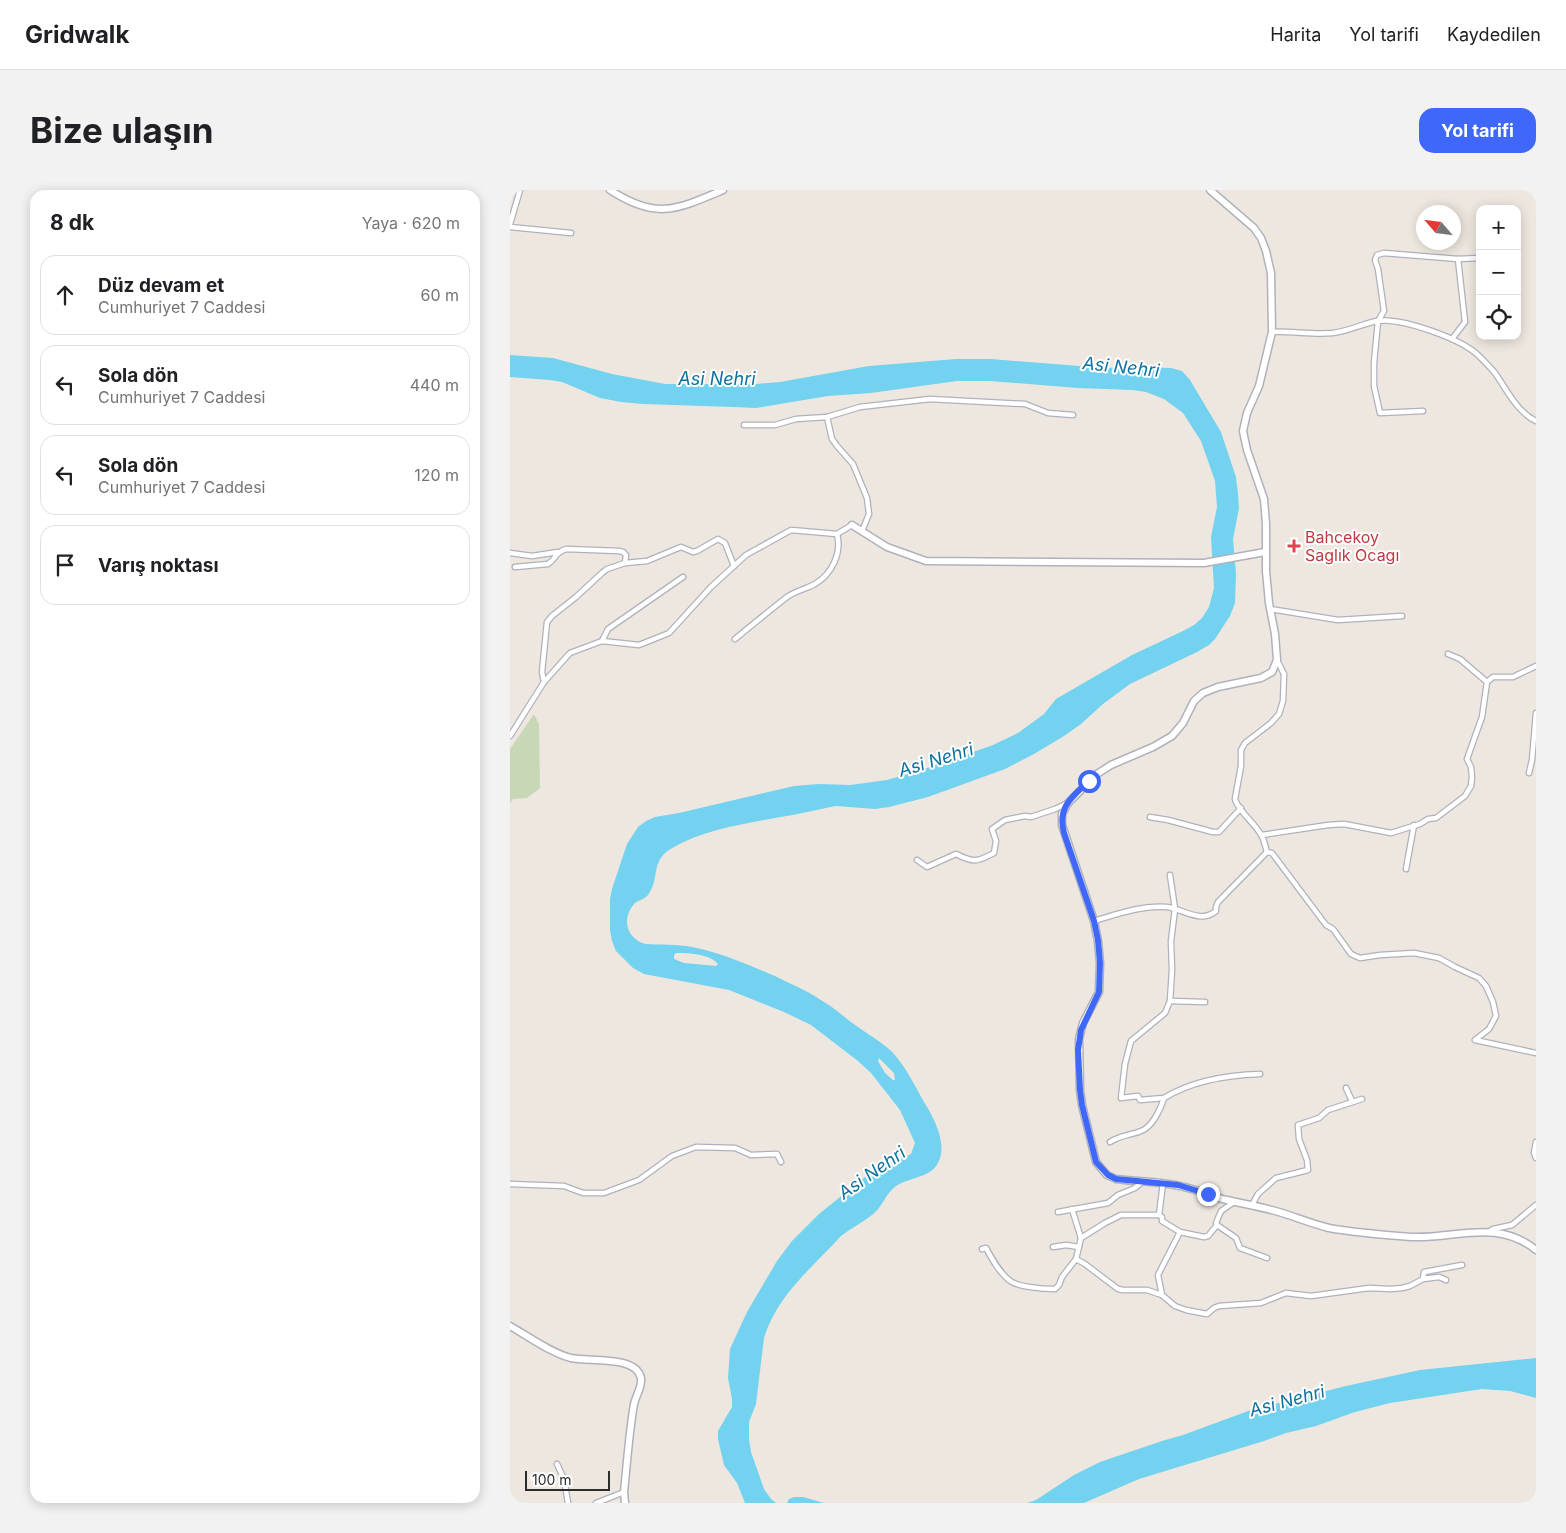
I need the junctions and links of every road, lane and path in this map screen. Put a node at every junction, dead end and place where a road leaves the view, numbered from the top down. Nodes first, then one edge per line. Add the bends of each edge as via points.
1 (520, 190) edge
2 (610, 190) edge
3 (723, 190) edge
4 (1210, 190) edge
5 (510, 226) edge
6 (571, 233) dead end
7 (1476, 258) edge
8 (1458, 259) junction
9 (1378, 321) junction
10 (1272, 332) junction
11 (1452, 339) junction
12 (1423, 412) dead end
13 (1073, 415) dead end
14 (827, 417) junction
15 (1536, 421) edge
16 (744, 425) dead end
17 (852, 525) joint
18 (862, 532) junction
19 (837, 534) junction
20 (558, 552) junction
21 (1265, 552) junction
22 (510, 553) edge
23 (626, 563) junction
24 (734, 566) junction
25 (515, 567) dead end
26 (683, 576) dead end
27 (1270, 609) junction
28 (1402, 616) dead end
29 (735, 639) dead end
30 (602, 641) junction
31 (1448, 654) dead end
32 (1277, 660) junction
33 (1536, 666) edge
34 (544, 682) junction
35 (1488, 682) junction
36 (1536, 713) edge
37 (510, 736) edge
38 (1528, 773) dead end
39 (1068, 803) junction
40 (1241, 808) junction
41 (1150, 818) dead end
42 (1414, 824) junction
43 (1262, 835) junction
44 (1267, 852) junction
45 (917, 860) dead end
46 (1406, 869) dead end
47 (1170, 875) dead end
48 (1174, 909) junction
49 (1094, 921) junction
50 (1170, 1001) junction
51 (1205, 1002) dead end
52 (1536, 1053) edge
53 (1260, 1074) dead end
54 (1346, 1088) dead end
55 (1164, 1098) junction
56 (1362, 1098) dead end
57 (1352, 1102) junction
58 (1110, 1142) dead end
59 (1536, 1142) edge
60 (1536, 1158) edge
61 (781, 1162) dead end
62 (1142, 1182) junction
63 (1163, 1183) junction
64 (510, 1184) edge
65 (1234, 1202) junction
66 (1252, 1205) junction
67 (1536, 1205) edge
68 (1072, 1209) junction
69 (1058, 1212) dead end
70 (1159, 1215) junction
71 (1217, 1225) junction
72 (1490, 1231) junction
73 (1180, 1232) junction
74 (1081, 1238) junction
75 (1079, 1247) junction
76 (1053, 1248) dead end
77 (982, 1250) dead end
78 (1536, 1250) edge
79 (1267, 1258) dead end
80 (1076, 1259) junction
81 (1462, 1265) dead end
82 (1424, 1279) junction
83 (1446, 1280) dead end
84 (1162, 1295) junction
85 (510, 1326) edge
86 (557, 1464) dead end
87 (624, 1492) junction
88 (568, 1503) edge
89 (596, 1503) edge
90 (625, 1503) edge

1 - 5 street
2 - 3 main road via 636,204 663,210
4 - 10 main road via 1254,228 1264,244 1271,273
5 - 6 street
7 - 8 street
8 - 9 street via 1377,255 1375,260 1384,311
8 - 11 street via 1465,322
9 - 10 street via 1345,332
9 - 11 street via 1398,320
9 - 12 street via 1374,386 1380,413
10 - 21 main road via 1259,386 1242,431 1265,508
11 - 15 street via 1478,354 1519,408
13 - 14 street via 1048,413 1025,404 930,399 860,407
14 - 16 street via 796,419 775,425
14 - 18 street via 832,439 852,464 867,498 869,514
17 - 18 main road
17 - 19 street
18 - 21 main road via 887,547 926,561 1204,564
19 - 24 street via 791,530 746,555
19 - 29 street via 836,559 821,580 792,593
20 - 22 street via 532,556
20 - 23 street via 578,548 619,551 626,555
20 - 25 street via 548,564
21 - 27 main road
23 - 24 street via 647,561 681,547 697,552 718,539 725,543
23 - 34 street via 602,572 547,622
24 - 30 street via 669,633 639,645
26 - 30 street via 608,629
27 - 28 street via 1338,620
27 - 32 main road
30 - 34 street via 570,653
31 - 35 street via 1460,658
32 - 39 main road via 1272,672 1261,678 1203,693 1194,701 1172,736 1104,769
32 - 40 street via 1284,674 1283,701 1271,724 1244,743 1241,750 1235,799
33 - 35 street via 1513,676 1494,677
34 - 37 street
35 - 42 street via 1482,717 1467,759 1471,767 1471,786 1465,796 1436,818
36 - 38 street
39 - 45 street via 1030,817 1005,820 992,829 996,841 994,853 980,860 968,860 956,854 927,867
39 - 49 main road via 1062,814 1062,825
40 - 41 street via 1219,832
40 - 43 street
42 - 43 street via 1391,833 1344,824
42 - 46 street
43 - 44 street
44 - 48 street via 1218,902 1212,914 1196,916
44 - 52 street via 1279,860 1351,954 1360,958 1414,953 1439,958 1479,978 1486,986 1496,1016 1488,1029 1475,1040
47 - 48 street
48 - 49 street via 1138,908
48 - 50 street
49 - 62 main road via 1100,981 1099,992 1083,1023 1079,1039 1082,1105 1096,1162 1102,1170 1111,1177
50 - 51 street
50 - 55 street via 1165,1013 1130,1041 1121,1098
53 - 55 street via 1195,1084
54 - 57 street
55 - 58 street via 1161,1109 1144,1129
56 - 57 street
57 - 66 street via 1298,1125 1308,1170 1276,1178 1258,1194
59 - 60 street
61 - 64 street via 777,1154 751,1155 735,1148 696,1147 672,1156 639,1180 604,1194 583,1193 564,1186
62 - 63 main road
62 - 68 street via 1108,1202
63 - 65 main road
63 - 70 street
65 - 66 main road
65 - 71 street via 1221,1211
66 - 72 main road via 1342,1230 1429,1237
67 - 72 street via 1512,1225
68 - 69 street
68 - 74 street
70 - 73 street via 1162,1221
70 - 74 street via 1121,1215
71 - 73 street via 1204,1237
71 - 79 street via 1236,1238 1240,1248
72 - 78 main road via 1519,1239
73 - 84 street via 1158,1275
74 - 75 street
75 - 76 street
75 - 80 street
77 - 80 street via 986,1248 1010,1282 1045,1289 1059,1285
80 - 84 street via 1118,1289 1147,1290
81 - 82 street via 1424,1272
82 - 83 street via 1439,1277
82 - 84 street via 1410,1286 1391,1289 1369,1288 1311,1296 1286,1293 1261,1303 1219,1306 1207,1314 1175,1306
85 - 87 main road via 572,1358 622,1362 634,1368 640,1376
86 - 88 street via 564,1479
87 - 89 street
87 - 90 main road

